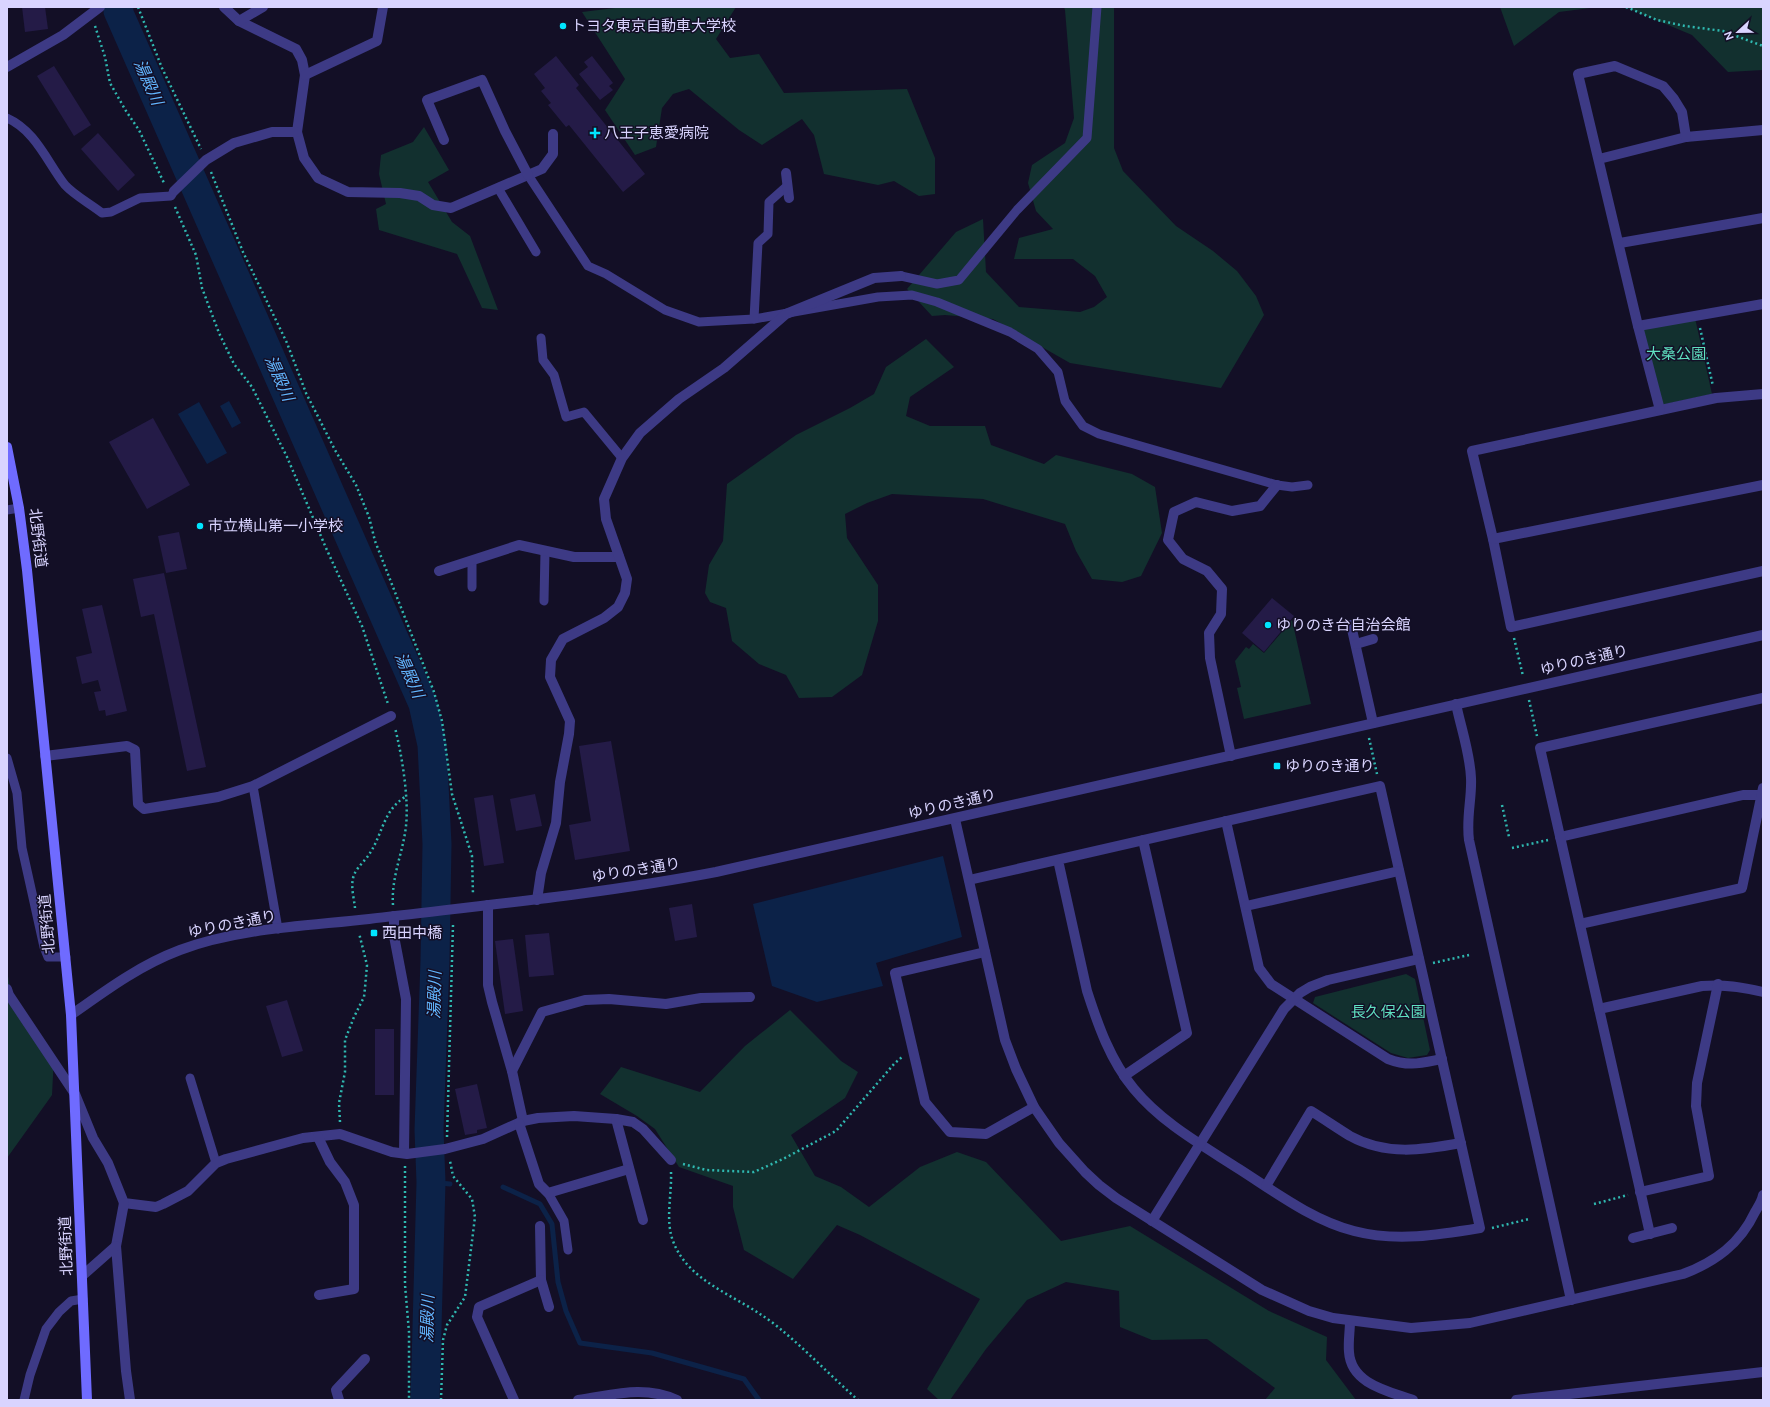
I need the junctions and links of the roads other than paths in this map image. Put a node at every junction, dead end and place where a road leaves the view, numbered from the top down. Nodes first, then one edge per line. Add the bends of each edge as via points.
1 (224, 7) edge
2 (263, 7) edge
3 (383, 7) edge
4 (1096, 7) edge
5 (95, 11) edge
6 (239, 21) junction
7 (7, 67) edge
8 (305, 75) junction
9 (7, 118) edge
10 (1763, 130) edge
11 (297, 132) junction
12 (553, 134) dead end
13 (1686, 137) junction
14 (444, 140) dead end
15 (1599, 159) junction
16 (786, 173) dead end
17 (528, 175) junction
18 (787, 186) junction
19 (498, 188) junction
20 (173, 193) joint
21 (789, 198) dead end
22 (1763, 218) edge
23 (1620, 244) junction
24 (536, 252) dead end
25 (901, 276) joint
26 (1763, 304) edge
27 (786, 314) junction
28 (754, 319) junction
29 (1638, 326) junction
30 (541, 338) dead end
31 (1763, 394) edge
32 (1660, 410) junction
33 (7, 447) edge
34 (622, 458) junction
35 (1277, 485) junction
36 (1308, 485) dead end
37 (1763, 485) edge
38 (19, 508) junction
39 (7, 510) edge
40 (1493, 538) junction
41 (545, 551) junction
42 (619, 557) junction
43 (472, 561) junction
44 (439, 571) dead end
45 (1763, 571) edge
46 (472, 587) dead end
47 (544, 601) dead end
48 (1352, 625) dead end
49 (1763, 635) edge
50 (1373, 639) dead end
51 (1356, 644) junction
52 (1763, 698) edge
53 (1456, 704) junction
54 (391, 716) road end
55 (1370, 724) junction
56 (46, 756) junction
57 (1231, 756) junction
58 (7, 758) edge
59 (252, 786) junction
60 (1762, 793) edge
61 (955, 819) junction
62 (1226, 821) junction
63 (1560, 837) junction
64 (1143, 840) junction
65 (1058, 860) junction
66 (1399, 872) junction
67 (969, 880) junction
68 (537, 900) junction
69 (488, 905) junction
70 (1246, 906) junction
71 (394, 916) junction
72 (1580, 924) junction
73 (278, 929) junction
74 (985, 952) junction
75 (66, 957) junction
76 (1420, 962) junction
77 (1718, 984) junction
78 (7, 989) edge
79 (1763, 992) edge
80 (750, 997) dead end
81 (1292, 998) junction
82 (1599, 1010) junction
83 (71, 1015) junction
84 (1442, 1059) junction
85 (512, 1071) junction
86 (1124, 1076) junction
87 (190, 1078) dead end
88 (75, 1094) junction
89 (1034, 1108) junction
90 (616, 1119) junction
91 (521, 1122) junction
92 (318, 1137) junction
93 (1461, 1143) junction
94 (1200, 1144) junction
95 (405, 1154) junction
96 (671, 1160) road end
97 (216, 1163) junction
98 (629, 1169) junction
99 (1266, 1186) junction
100 (1640, 1192) junction
101 (548, 1193) junction
102 (1763, 1195) edge
103 (124, 1203) junction
104 (643, 1220) dead end
105 (1152, 1221) junction
106 (540, 1226) dead end
107 (1672, 1228) dead end
108 (1650, 1234) junction
109 (1633, 1238) dead end
110 (116, 1246) junction
111 (568, 1250) dead end
112 (82, 1276) junction
113 (541, 1280) junction
114 (319, 1295) dead end
115 (83, 1299) junction
116 (1571, 1300) junction
117 (548, 1307) dead end
118 (1350, 1321) junction
119 (365, 1359) dead end
120 (1763, 1372) edge
121 (24, 1400) edge
122 (87, 1400) edge
123 (130, 1400) edge
124 (338, 1400) edge
125 (514, 1400) edge
126 (578, 1400) edge
127 (677, 1400) edge
128 (1413, 1400) edge
129 (1516, 1400) edge

1 - 6 street
2 - 6 street
3 - 8 street via 377,41
4 - 25 lane via 1087,138 1017,210 959,280 937,284
5 - 7 street via 63,35
6 - 8 street via 296,49 302,60
8 - 11 street
9 - 20 lane via 29,133 66,186 102,213 111,212 140,198
10 - 13 street
11 - 19 street via 304,158 318,178 348,192 400,193 419,196 433,205 451,208
11 - 20 street via 272,132 234,143 205,162
12 - 17 street via 553,154 542,169
13 - 15 street
13 - 15 street via 1682,112 1663,86 1615,66 1578,74
14 - 17 street via 427,100 482,80
15 - 23 street
16 - 18 street
17 - 19 street
17 - 28 lane via 588,266 665,310 699,322
18 - 21 street
18 - 28 lane via 769,202 768,234 758,243
19 - 24 lane
22 - 23 street
23 - 29 street
25 - 27 street via 874,278
26 - 29 street
27 - 28 lane
27 - 34 street via 724,368 679,400 640,433
27 - 35 lane via 878,297 912,296 937,302 1010,332 1038,349 1058,372 1065,401 1083,426 1099,434
29 - 32 street
30 - 34 lane via 543,360 554,375 566,416 584,412
31 - 32 street via 1716,398
32 - 40 street via 1472,451
33 - 38 main road, 北野街道
34 - 42 street via 604,499 606,519
35 - 36 lane
35 - 57 street via 1260,506 1232,511 1196,502 1174,512 1168,540 1183,559 1207,571 1222,589 1222,614 1209,633 1210,658
37 - 40 street
38 - 39 lane
38 - 56 main road, 北野街道
40 - 45 street via 1511,627
41 - 42 street via 574,557
41 - 43 street via 518,545
41 - 47 lane
42 - 68 street via 627,579 625,594 618,607 604,618 563,639 551,660 550,677 570,721 556,823 541,873
43 - 44 street
43 - 46 lane
48 - 51 street
49 - 53 street, ゆりのき通り
50 - 51 street
51 - 55 street
52 - 63 street via 1540,748
53 - 55 street, ゆりのき通り
53 - 116 street via 1470,765 1467,817 1469,840
54 - 59 street
55 - 57 street, ゆりのき通り
56 - 59 street via 127,746 135,750 138,804 144,809 218,797
56 - 75 main road, 北野街道
57 - 61 street, ゆりのき通り
58 - 75 lane via 17,793 22,848 44,947 48,957
59 - 73 lane
60 - 63 street via 1743,795
60 - 72 street via 1742,888
61 - 67 street
61 - 68 street, ゆりのき通り via 716,872 628,888
62 - 64 street
62 - 66 street via 1380,786
62 - 70 street
63 - 72 street
64 - 65 street
64 - 86 street via 1187,1033
65 - 67 street
65 - 86 street via 1092,1008 1109,1050
66 - 70 street
66 - 76 street
67 - 74 street
68 - 69 street, ゆりのき通り
69 - 71 street, ゆりのき通り
69 - 85 street via 488,985
70 - 81 street via 1259,968 1271,984
71 - 73 street, ゆりのき通り
71 - 95 street via 394,936 406,999
72 - 82 street
73 - 83 street, ゆりのき通り via 228,937 180,950 129,975
74 - 89 street via 1005,1040
74 - 89 street via 895,973 925,1102 950,1132 986,1134
75 - 83 main road, 北野街道
76 - 81 street via 1328,980
76 - 84 street
77 - 79 street
77 - 82 street
77 - 100 street via 1696,1083 1696,1106 1709,1176
78 - 88 street
80 - 85 street via 701,998 666,1004 609,999 585,1000 542,1012
81 - 84 street via 1388,1059 1415,1065
81 - 94 street
82 - 100 street
83 - 88 main road, 北野街道
84 - 93 street
85 - 91 street
86 - 94 street via 1147,1104
87 - 97 lane
88 - 103 street
88 - 112 main road, 北野街道
89 - 105 street via 1059,1143 1085,1172 1116,1198
90 - 91 street via 574,1116 538,1118
90 - 96 street via 633,1122
90 - 98 street
91 - 95 street via 495,1135 447,1149
91 - 101 street via 539,1184
92 - 95 street via 340,1134 374,1147
92 - 97 street via 303,1138
92 - 114 street via 330,1162 345,1182 354,1205 354,1289
93 - 99 street via 1427,1150 1389,1149 1351,1136 1311,1111
93 - 99 street via 1480,1228 1417,1237 1354,1231 1309,1212
94 - 99 street
94 - 105 street
97 - 103 street via 188,1191 163,1204 156,1207
98 - 101 street
98 - 104 street
100 - 108 street
101 - 111 lane via 564,1221
102 - 116 street via 1743,1233 1731,1247 1703,1266 1683,1274
103 - 110 street
105 - 118 street via 1262,1290 1309,1311
106 - 113 street
107 - 108 street
108 - 109 street
110 - 112 street
110 - 123 street
112 - 115 main road, 北野街道
113 - 117 street
113 - 125 street via 477,1311 477,1317
115 - 121 lane via 71,1301 46,1329
115 - 122 main road, 北野街道
116 - 118 street via 1470,1323 1443,1326 1411,1328
118 - 128 street via 1348,1351 1355,1371 1371,1384
119 - 124 street via 336,1390
120 - 129 street
126 - 127 street via 647,1391

